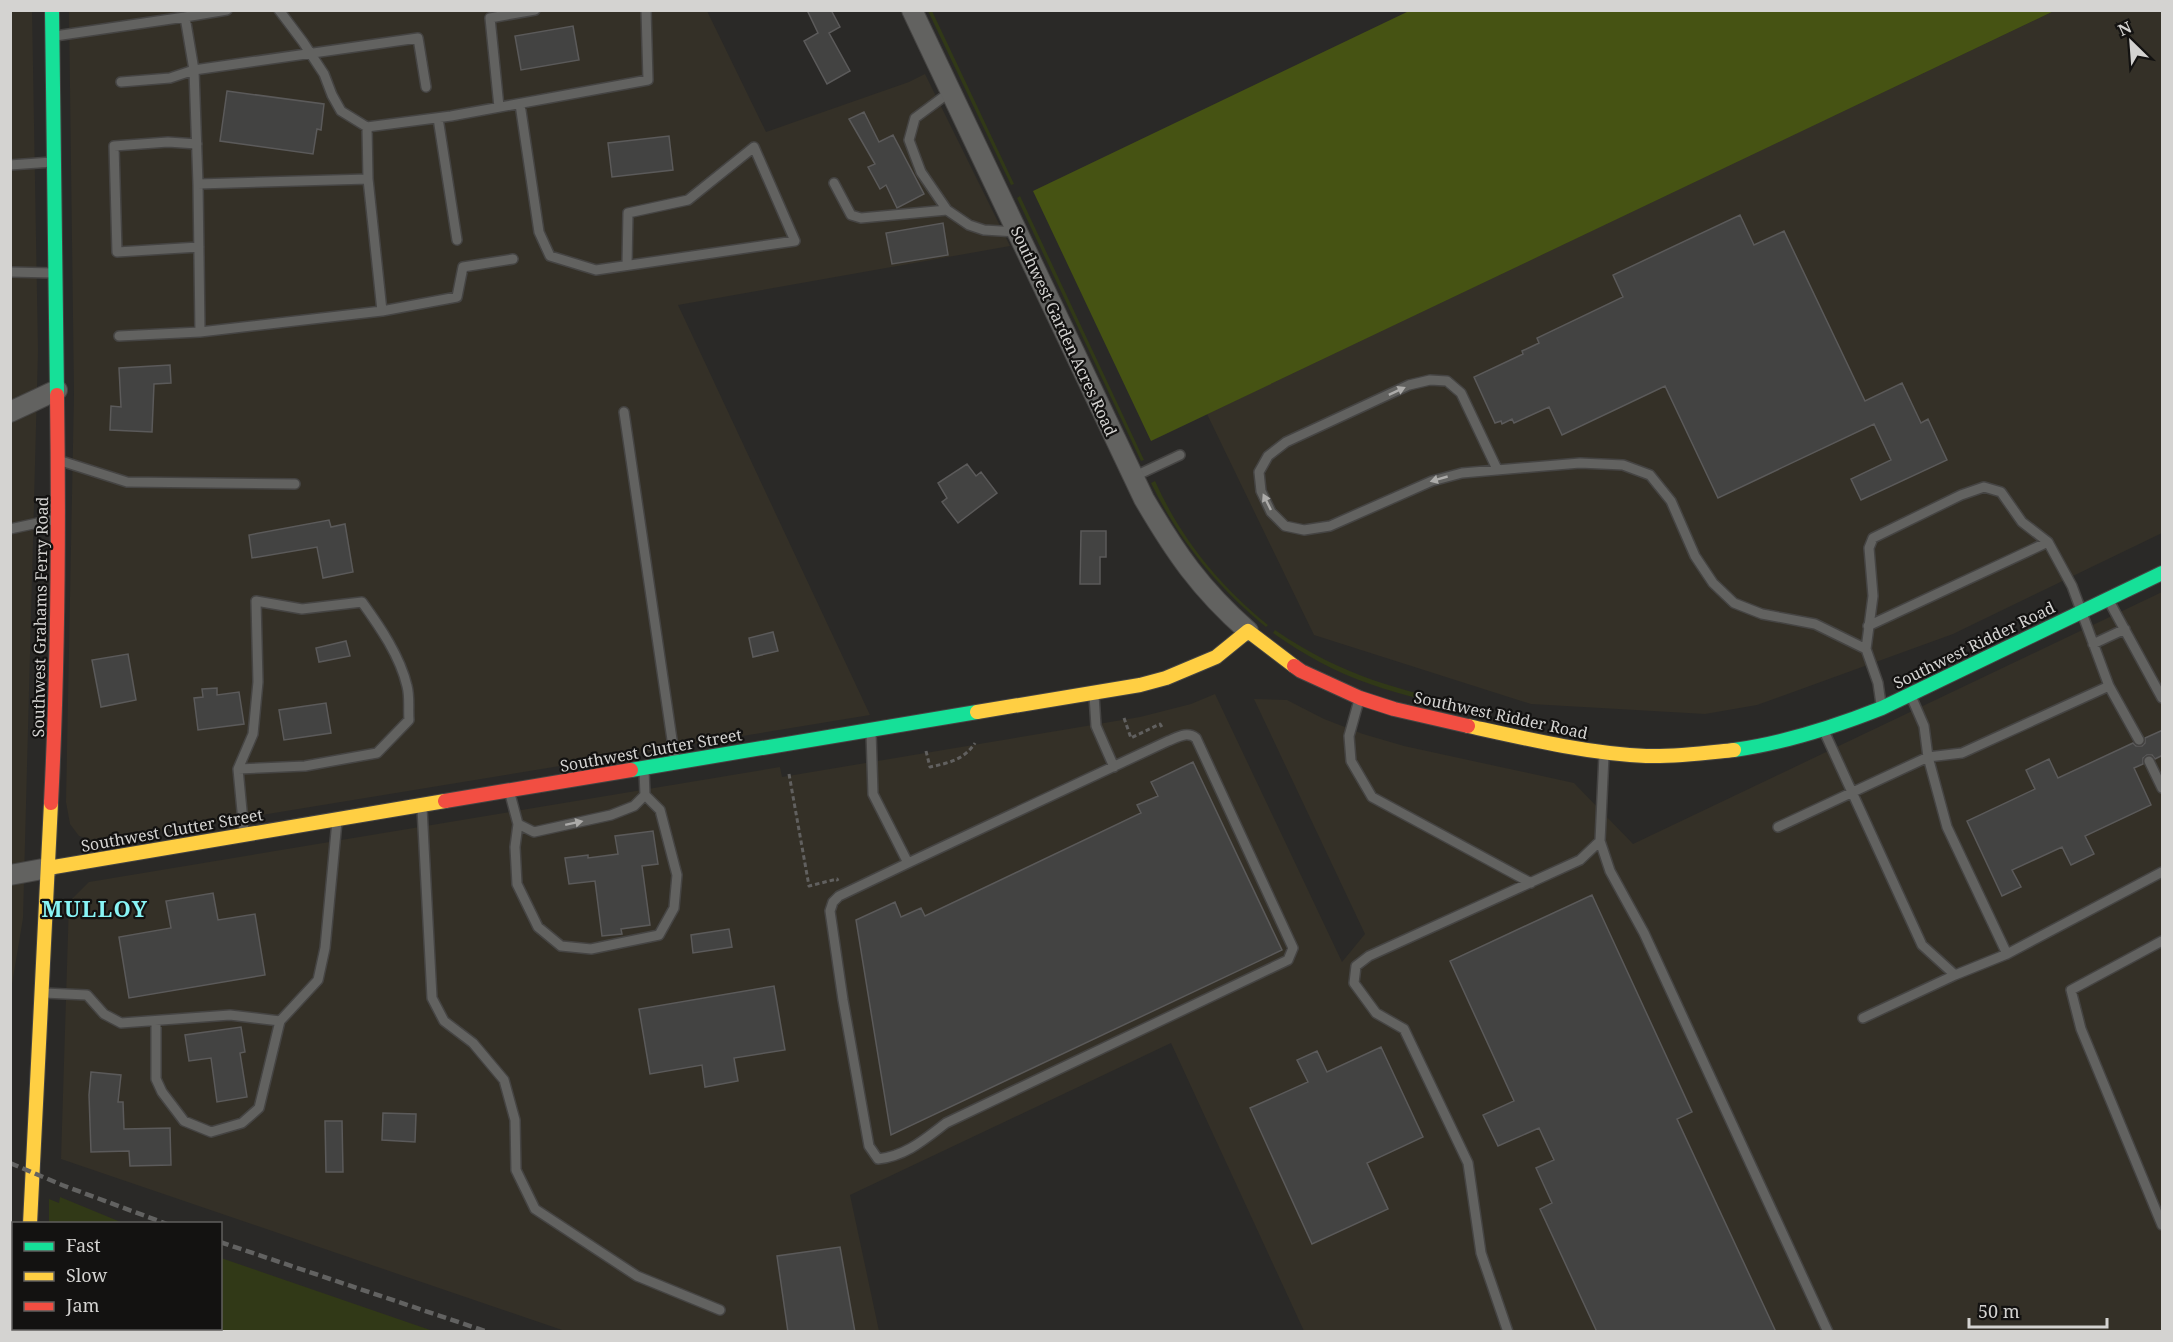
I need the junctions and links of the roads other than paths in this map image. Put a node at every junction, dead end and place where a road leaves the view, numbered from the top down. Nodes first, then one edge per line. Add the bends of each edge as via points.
1 (52, 10) edge
2 (227, 10) edge
3 (279, 10) edge
4 (536, 10) edge
5 (646, 10) edge
6 (912, 10) edge
7 (185, 17) junction
8 (53, 36) junction
9 (308, 52) junction
10 (194, 70) junction
11 (121, 82) dead end
12 (426, 87) dead end
13 (950, 92) junction
14 (520, 104) junction
15 (500, 107) junction
16 (438, 118) junction
17 (367, 127) junction
18 (197, 144) junction
19 (54, 162) junction
20 (10, 165) edge
21 (368, 180) junction
22 (834, 183) dead end
23 (198, 184) junction
24 (946, 210) junction
25 (1017, 232) junction
26 (457, 240) dead end
27 (199, 247) junction
28 (513, 259) dead end
29 (627, 265) junction
30 (10, 272) edge
31 (56, 273) junction
32 (382, 311) junction
33 (200, 332) junction
34 (119, 336) dead end
35 (57, 390) junction
36 (10, 412) edge
37 (624, 412) dead end
38 (1180, 455) dead end
39 (58, 460) junction
40 (1497, 469) junction
41 (1133, 477) junction
42 (295, 484) dead end
43 (59, 519) junction
44 (10, 529) edge
45 (2048, 542) junction
46 (2163, 573) edge
47 (2108, 599) junction
48 (2081, 612) junction
49 (1869, 626) junction
50 (2125, 629) junction
51 (1248, 631) junction
52 (2093, 644) junction
53 (1866, 649) junction
54 (2109, 686) junction
55 (1094, 693) junction
56 (1910, 694) junction
57 (1360, 698) junction
58 (2163, 698) edge
59 (1882, 708) junction
60 (871, 729) junction
61 (1823, 730) junction
62 (2139, 740) dead end
63 (1604, 753) junction
64 (1928, 757) junction
65 (2149, 761) dead end
66 (676, 762) junction
67 (1114, 767) junction
68 (644, 768) junction
69 (238, 769) junction
70 (2163, 788) edge
71 (509, 791) junction
72 (1850, 793) junction
73 (645, 795) junction
74 (422, 805) junction
75 (337, 819) junction
76 (518, 824) junction
77 (1778, 827) dead end
78 (244, 834) junction
79 (1600, 841) junction
80 (908, 863) junction
81 (48, 868) junction
82 (2163, 872) edge
83 (10, 875) edge
84 (1531, 883) junction
85 (2163, 941) edge
86 (2007, 954) junction
87 (1955, 975) junction
88 (41, 993) junction
89 (1863, 1018) dead end
90 (156, 1020) junction
91 (279, 1022) junction
92 (30, 1222) edge
93 (2163, 1225) edge
94 (720, 1310) dead end
95 (1508, 1332) edge
96 (1828, 1332) edge

1 - 8 street, Southwest Grahams Ferry Road
2 - 7 lane
3 - 9 lane
4 - 15 lane via 490,18
5 - 14 lane via 648,80
6 - 13 street, Southwest Garden Acres Road
7 - 8 lane
7 - 10 lane
8 - 19 street, Southwest Grahams Ferry Road
9 - 10 lane
9 - 12 lane via 417,38
9 - 17 lane via 324,74 341,111
10 - 11 lane via 170,78
10 - 18 lane
13 - 24 lane via 915,118 909,140 921,172
13 - 25 street, Southwest Garden Acres Road
14 - 15 lane
14 - 29 lane via 539,232 550,256 596,270
15 - 16 lane
16 - 17 lane
16 - 26 lane
17 - 21 lane
18 - 23 lane
18 - 27 lane via 114,146 117,252
19 - 20 lane
19 - 31 street, Southwest Grahams Ferry Road
21 - 23 lane
21 - 32 lane
22 - 24 lane via 851,216 861,219
23 - 27 lane
24 - 25 lane via 984,230
25 - 41 street, Southwest Garden Acres Road
27 - 33 lane
28 - 32 lane via 463,267 457,297
29 - 29 lane via 795,240 754,147 688,200 628,213
30 - 31 lane
31 - 35 street, Southwest Grahams Ferry Road
32 - 33 lane
33 - 34 lane
35 - 36 street
35 - 39 street, Southwest Grahams Ferry Road
37 - 66 lane
38 - 41 lane
39 - 42 lane via 127,482
39 - 43 street, Southwest Grahams Ferry Road
40 -> 40 lane via 1432,481 1330,526 1304,530 1285,526 1272,512 1262,491 1259,472 1268,456 1286,442 1409,385 1430,380 1447,381 1461,393
40 - 53 lane via 1580,463 1623,465 1650,475 1671,501 1695,556 1713,583 1734,603 1762,614 1815,624
41 - 51 street, Southwest Garden Acres Road via 1173,549 1204,589
43 - 44 lane
43 - 81 street, Southwest Grahams Ferry Road
45 - 48 lane
45 - 49 lane
45 - 49 lane via 2022,522 2001,492 1984,487 1961,495 1873,538 1869,548 1873,596
46 - 47 street, Southwest Ridder Road
47 - 48 street, Southwest Ridder Road
47 - 50 lane
48 - 52 lane
48 - 56 street, Southwest Ridder Road
49 - 53 lane
50 - 52 lane
50 - 58 lane
51 - 55 street, Southwest Clutter Street via 1216,657 1193,668 1140,685
51 - 57 street, Southwest Ridder Road via 1301,671
52 - 54 lane
53 - 59 lane
54 - 62 lane
54 - 64 lane via 1962,753
55 - 60 street, Southwest Clutter Street
55 - 67 lane via 1096,726
56 - 59 street, Southwest Ridder Road
56 - 64 lane via 1924,726
57 - 63 street, Southwest Ridder Road via 1531,741
57 - 84 lane via 1349,736 1351,761 1372,797
59 - 61 street, Southwest Ridder Road
60 - 66 street, Southwest Clutter Street
60 - 80 lane via 873,794
61 - 63 street, Southwest Ridder Road via 1716,753
61 - 72 lane
63 - 79 lane
64 - 72 lane
64 - 86 lane via 1947,827
65 - 70 lane
66 - 68 street, Southwest Clutter Street
67 - 80 lane
67 - 80 lane via 1184,735 1196,738 1293,948 1292,954 1288,960 946,1123 916,1146 878,1160 869,1146 830,911 833,902 845,893
68 - 71 street, Southwest Clutter Street
68 - 73 lane
69 - 69 lane via 253,734 258,681 256,601 302,609 362,602 378,623 408,687 409,720 377,753 305,766
69 - 78 lane
71 - 74 street, Southwest Clutter Street
71 - 76 lane
72 - 77 lane
72 - 87 lane via 1922,945
76 -> 73 lane via 534,832 611,815 633,806
73 - 76 lane via 660,810 677,875 674,908 659,935 591,949 561,946 538,927 517,884 514,848
74 - 75 street, Southwest Clutter Street
74 - 94 lane via 432,998 444,1021 473,1043 504,1080 515,1120 516,1170 535,1209 637,1276
75 - 78 street, Southwest Clutter Street
75 - 91 lane via 325,948 318,980
78 - 81 street, Southwest Clutter Street
79 - 84 lane via 1580,860
79 - 96 lane via 1610,871 1644,933
81 - 83 street
81 - 88 street, Southwest Grahams Ferry Road
82 - 86 lane
84 - 95 lane via 1369,956 1356,966 1354,983 1376,1013 1404,1029 1468,1163 1481,1253
85 - 93 lane via 2071,990 2081,1029
86 - 87 lane
87 - 89 lane
88 - 90 lane via 87,995 104,1014 121,1023
88 - 92 street, Southwest Grahams Ferry Road
90 - 91 lane via 230,1015
90 - 91 lane via 156,1078 162,1092 184,1121 211,1132 242,1123 259,1108

